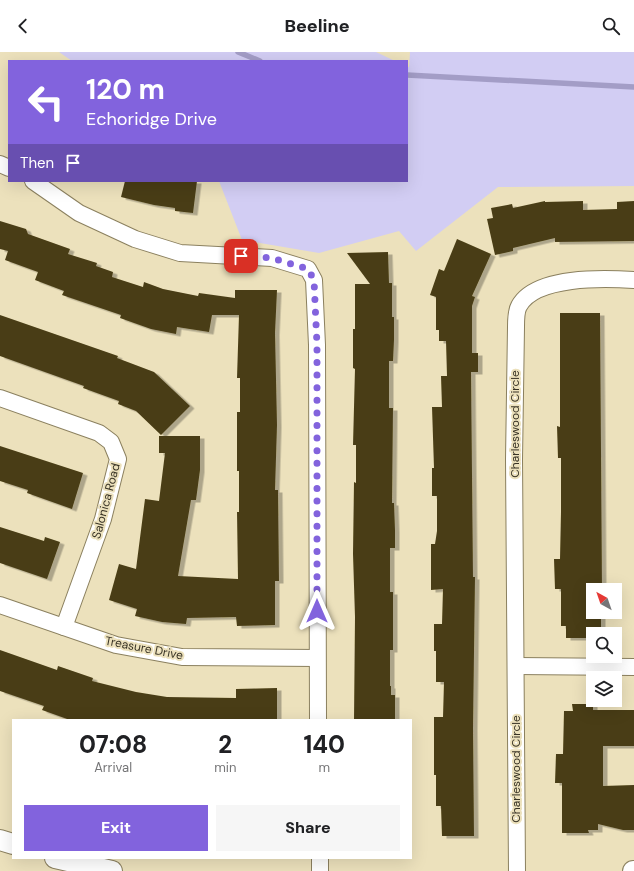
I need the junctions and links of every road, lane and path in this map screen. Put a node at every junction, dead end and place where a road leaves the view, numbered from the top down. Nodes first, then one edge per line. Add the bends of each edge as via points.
1 (34, 182) edge
2 (634, 280) edge
3 (0, 398) edge
4 (0, 605) edge
5 (64, 627) junction
6 (317, 658) junction
7 (516, 666) junction
8 (634, 667) edge
9 (318, 719) edge
10 (0, 840) edge
11 (12, 844) edge
12 (59, 859) edge
13 (320, 859) edge
14 (112, 871) edge
15 (320, 871) edge
16 (517, 871) edge

1 - 6 street via 79,214 135,239 180,253 272,258 308,269 311,274 314,280 317,345
2 - 7 street, Charleswood Circle via 544,285 531,292 518,307 514,459
3 - 5 street, Salonica Road via 99,433 111,442 118,459 103,519
4 - 5 street, Treasure Drive
5 - 6 street, Treasure Drive via 116,645 182,657
6 - 9 street
7 - 8 street
7 - 16 street, Charleswood Circle
10 - 11 street
12 - 14 street
13 - 15 street

